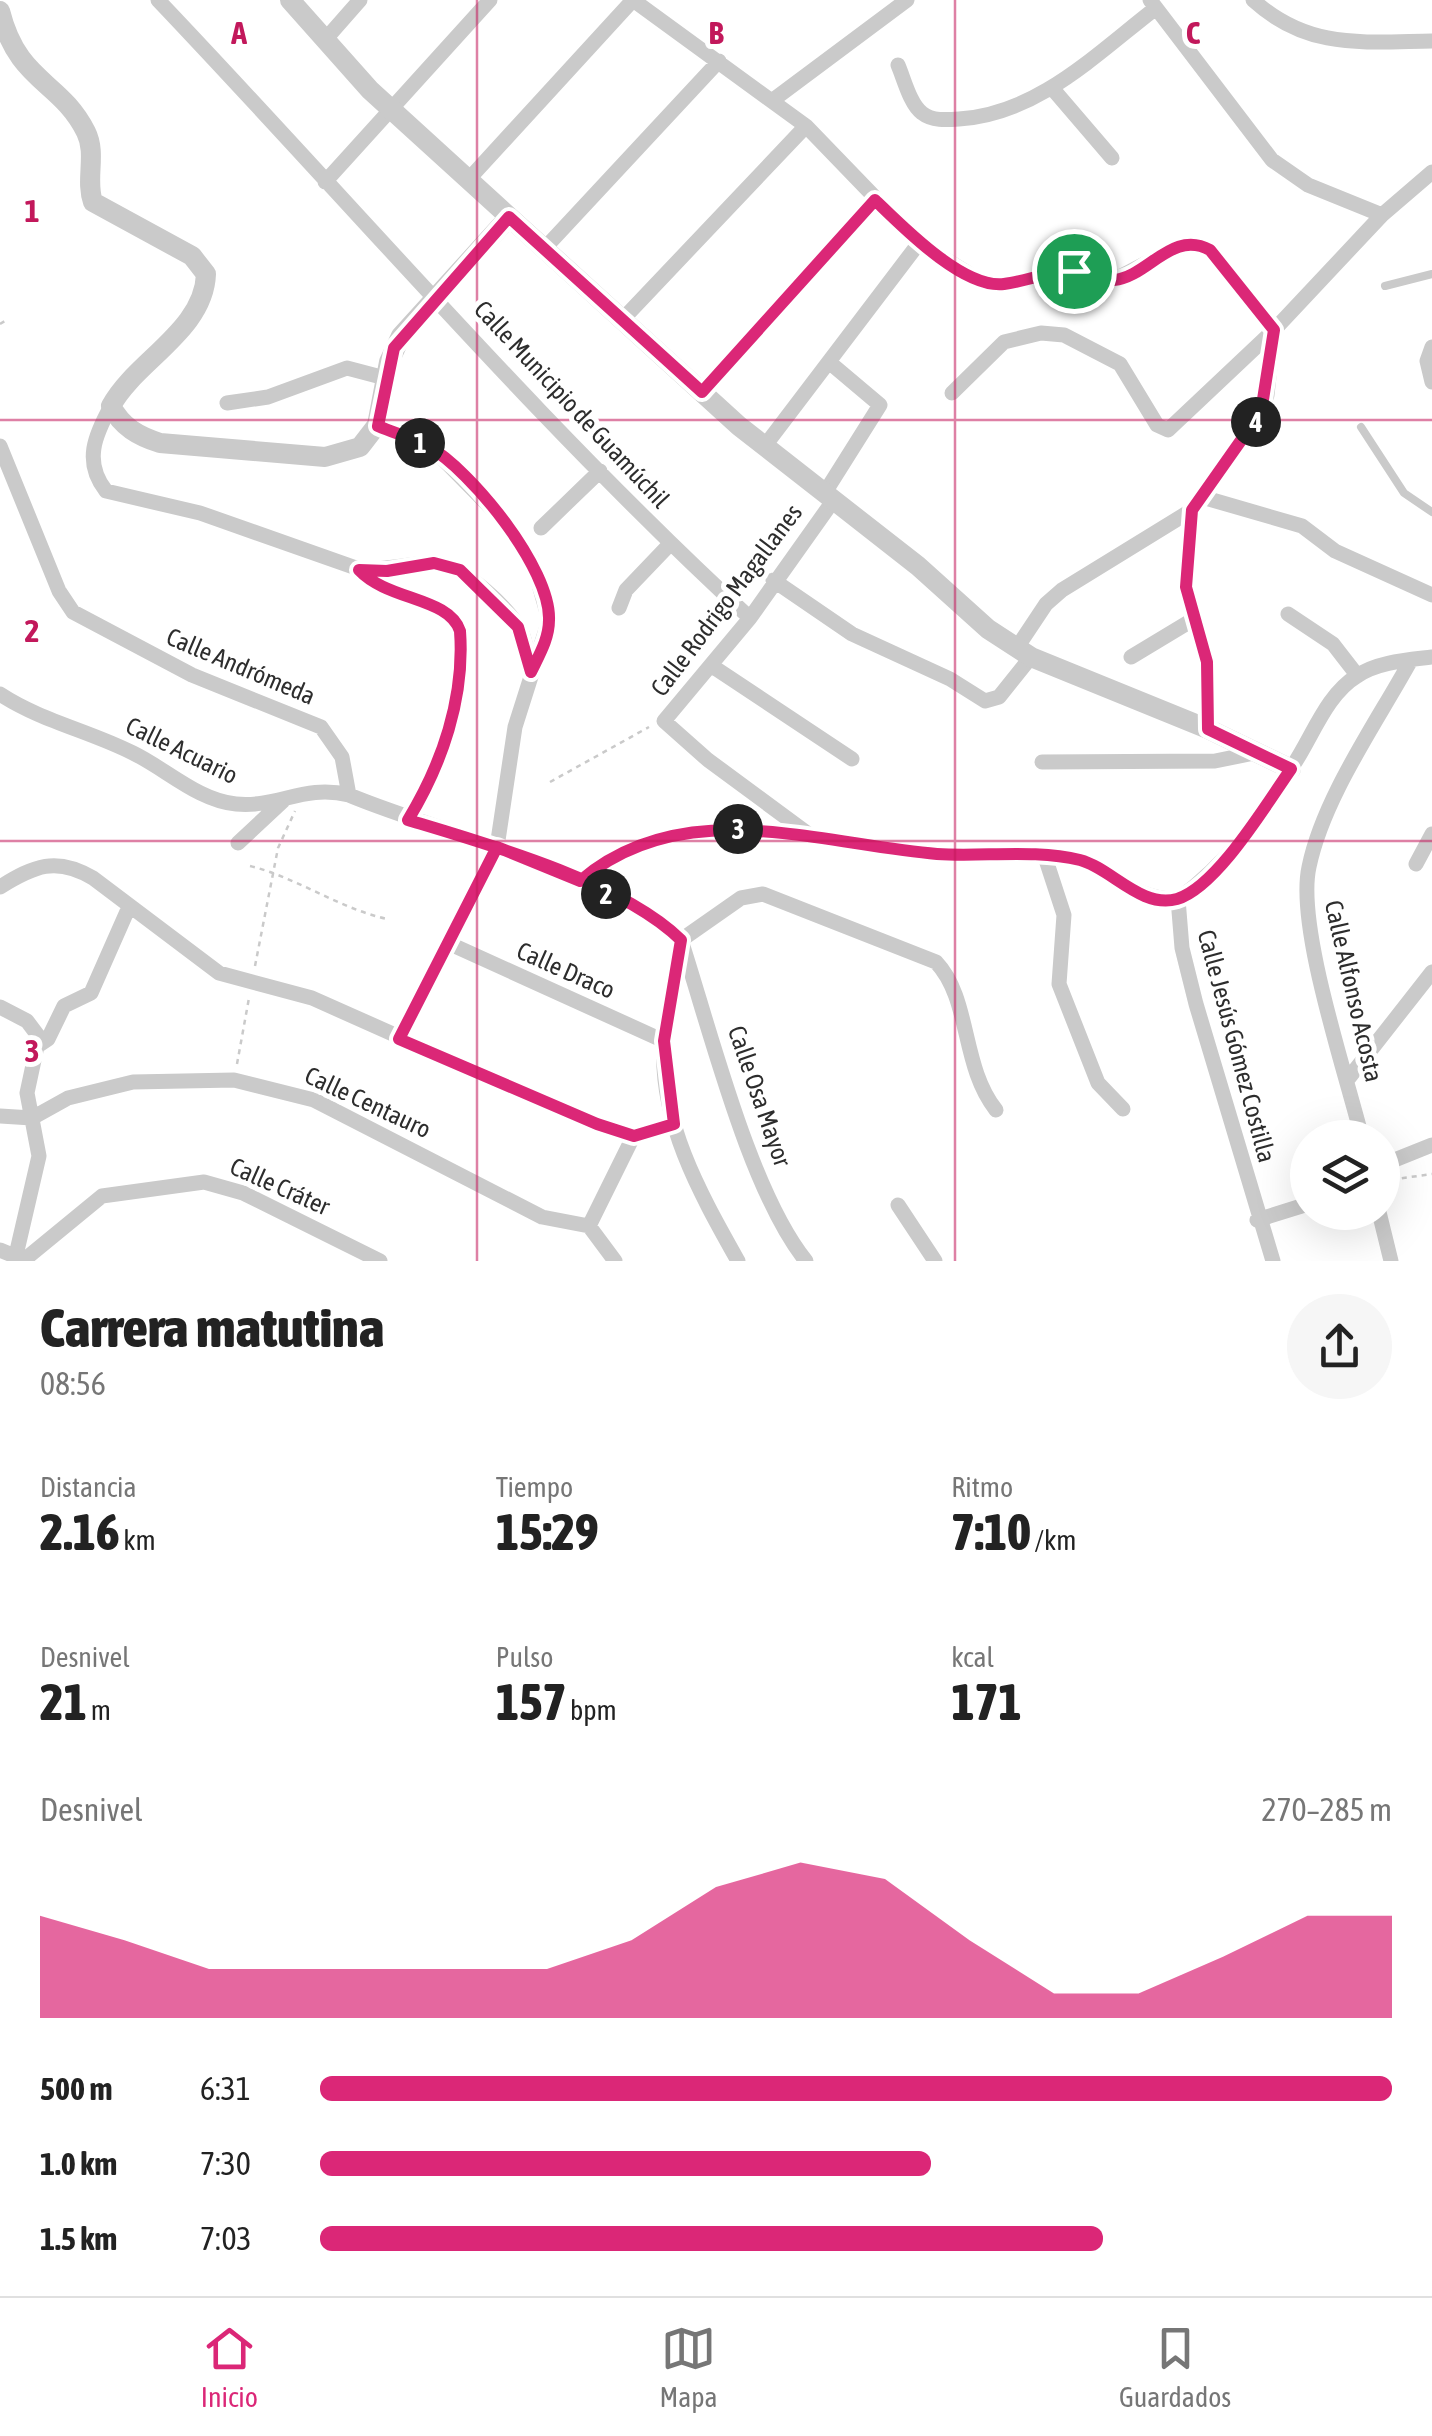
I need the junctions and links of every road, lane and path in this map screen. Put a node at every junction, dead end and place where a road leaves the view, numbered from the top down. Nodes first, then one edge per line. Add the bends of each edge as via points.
1 (158, 0) edge
2 (290, 0) edge
3 (360, 0) edge
4 (490, 0) edge
5 (633, 0) edge
6 (908, 0) edge
7 (1254, 0) edge
8 (1153, 4) edge
9 (0, 12) edge
10 (324, 41) junction
11 (1432, 41) edge
12 (719, 61) junction
13 (898, 65) dead end
14 (1052, 88) junction
15 (773, 100) junction
16 (391, 110) junction
17 (806, 126) junction
18 (1112, 158) dead end
19 (1432, 172) edge
20 (468, 180) junction
21 (325, 182) junction
22 (875, 200) junction
23 (1382, 216) junction
24 (509, 217) junction
25 (919, 243) junction
26 (544, 249) junction
27 (1432, 274) edge
28 (1385, 286) dead end
29 (436, 297) junction
30 (622, 320) junction
31 (1274, 330) junction
32 (1432, 347) edge
33 (829, 362) junction
34 (385, 378) junction
35 (1432, 382) edge
36 (702, 392) junction
37 (952, 393) dead end
38 (226, 403) dead end
39 (111, 406) junction
40 (378, 426) junction
41 (1361, 428) dead end
42 (764, 447) junction
43 (1, 453) edge
44 (600, 471) junction
45 (829, 497) junction
46 (1197, 504) junction
47 (1432, 512) edge
48 (541, 528) dead end
49 (670, 544) junction
50 (359, 570) junction
51 (774, 580) junction
52 (1432, 595) edge
53 (620, 608) dead end
54 (1288, 614) dead end
55 (750, 618) junction
56 (1194, 619) junction
57 (1432, 639) edge
58 (1023, 653) junction
59 (1130, 657) dead end
60 (1422, 659) edge
61 (712, 666) junction
62 (531, 672) junction
63 (1357, 676) junction
64 (0, 694) edge
65 (664, 721) junction
66 (1208, 729) junction
67 (1259, 752) junction
68 (852, 759) dead end
69 (1042, 762) dead end
70 (1291, 769) junction
71 (550, 782) dead end
72 (348, 796) junction
73 (292, 803) junction
74 (408, 820) junction
75 (808, 833) junction
76 (1432, 834) edge
77 (238, 843) dead end
78 (497, 847) junction
79 (1045, 858) junction
80 (1416, 864) dead end
81 (250, 866) dead end
82 (276, 873) junction
83 (580, 881) junction
84 (0, 887) edge
85 (1178, 898) junction
86 (129, 907) junction
87 (387, 919) dead end
88 (681, 940) junction
89 (448, 943) junction
90 (1432, 972) edge
91 (0, 1007) edge
92 (399, 1039) junction
93 (664, 1041) junction
94 (36, 1047) junction
95 (1348, 1079) junction
96 (996, 1110) dead end
97 (1124, 1110) dead end
98 (0, 1116) edge
99 (32, 1118) junction
100 (1358, 1120) edge
101 (674, 1124) junction
102 (634, 1136) junction
103 (1432, 1146) edge
104 (1400, 1158) edge
105 (1432, 1174) edge
106 (1400, 1178) edge
107 (898, 1205) dead end
108 (1290, 1210) edge
109 (1257, 1220) junction
110 (588, 1226) junction
111 (1383, 1230) edge
112 (16, 1257) edge
113 (380, 1261) edge
114 (615, 1261) edge
115 (738, 1261) edge
116 (806, 1261) edge
117 (936, 1261) edge
118 (1273, 1261) edge
119 (1391, 1261) edge

1 - 21 street, Calle Municipio de Guamúchil
2 - 10 street
3 - 10 street
4 - 16 street
5 - 12 street
5 - 20 street
6 - 15 street
7 - 11 street via 1285,26 1316,38
8 - 14 street
8 - 23 street via 1272,160 1308,184
9 - 39 street via 18,59 84,128 93,202 192,256 206,274 200,299 170,341 121,387
10 - 16 street
12 - 15 street
12 - 26 street
13 - 14 street via 918,110 936,119 996,114
14 - 18 street
15 - 17 street
16 - 20 street
16 - 21 street
17 - 22 street
17 - 30 street
19 - 23 street
20 - 24 street
21 - 29 street, Calle Municipio de Guamúchil
22 - 25 street
22 - 36 street
23 - 31 street
24 - 26 street
24 - 29 street
25 - 31 street via 979,280 1002,284 1062,271 1114,280 1183,244 1198,244 1210,250
25 - 33 street
26 - 30 street
27 - 28 lane
29 - 34 street via 402,336
29 - 44 street, Calle Municipio de Guamúchil
30 - 36 street
31 - 37 street via 1168,430 1160,428 1120,364 1064,335 1041,332 1004,342
31 - 46 street via 1261,412
32 - 35 street
33 - 42 street
33 - 45 street, Calle Rodrigo Magallanes via 880,406
34 - 38 street via 347,368 268,397
34 - 40 street
36 - 42 street
39 - 40 street via 129,429 160,443 325,457 360,447
39 - 50 street via 92,452 106,491 200,513
40 - 62 street via 438,453 520,540 544,591 549,620
41 - 47 lane via 1404,493
42 - 45 street
43 - 72 street, Calle Andrómeda via 73,612 192,675 322,727 342,757
44 - 48 street
44 - 49 street, Calle Municipio de Guamúchil
45 - 51 street, Calle Rodrigo Magallanes
45 - 58 street
46 - 52 street via 1302,526 1335,551
46 - 56 street via 1186,587
46 - 58 street via 1062,590 1046,604
49 - 53 street via 626,590
49 - 55 street, Calle Municipio de Guamúchil
50 - 62 street via 434,563 460,570 518,627
50 - 74 street via 378,588 443,610 460,631 449,736
51 - 55 street, Calle Rodrigo Magallanes
51 - 58 street via 852,634 989,702 999,698
54 - 63 street via 1324,636
55 - 61 street, Calle Rodrigo Magallanes
56 - 59 street
56 - 66 street via 1207,662
57 - 60 street, Calle Alfonso Acosta
58 - 66 street
60 - 63 street
60 - 95 street, Calle Alfonso Acosta via 1328,809 1308,867 1309,922
61 - 65 street, Calle Rodrigo Magallanes
61 - 68 street
62 - 78 street via 512,738
63 - 70 street via 1336,694
64 - 73 street, Calle Acuario via 132,752 217,800
65 - 71 path, Calle Rodrigo Magallanes
65 - 75 street
66 - 67 street
67 - 69 street via 1215,760
67 - 70 street
70 - 85 street via 1228,855
72 - 73 street, Calle Acuario via 323,789
72 - 74 street
73 - 77 street
73 - 82 path
74 - 78 street
75 - 79 street via 875,848
75 - 83 street via 691,833 627,852
76 - 80 street
78 - 83 street
78 - 89 street
79 - 85 street via 1086,862 1130,889
79 - 97 street via 1064,915 1059,984 1098,1084
81 - 82 path
82 - 87 path via 355,912
83 - 88 street via 652,916
84 - 86 street via 34,866 57,863 82,871
85 - 109 street, Calle Jesús Gómez Costilla via 1182,948
86 - 92 street via 203,964 312,998
86 - 94 street via 91,993 64,1006 48,1039
88 - 93 street
88 - 96 street via 742,898 763,894 936,962 951,984 978,1085
88 - 116 street, Calle Osa Mayor via 758,1167 788,1238
89 - 92 street
89 - 93 street, Calle Draco
90 - 95 street
91 - 94 street via 27,1021 39,1036
92 - 102 street
93 - 101 street
94 - 99 street via 28,1093
95 - 100 street, Calle Alfonso Acosta
98 - 99 street, Calle Centauro
99 - 110 street, Calle Centauro via 68,1098 133,1082 234,1080 339,1111 542,1217
99 - 112 street via 40,1156
101 - 102 street
101 - 115 street via 694,1179
102 - 110 street
103 - 104 street
105 - 106 path
107 - 117 street
108 - 109 street
109 - 118 street, Calle Jesús Gómez Costilla
110 - 114 street
111 - 119 street
112 - 113 street, Calle Cráter via 102,1196 204,1182 243,1193

